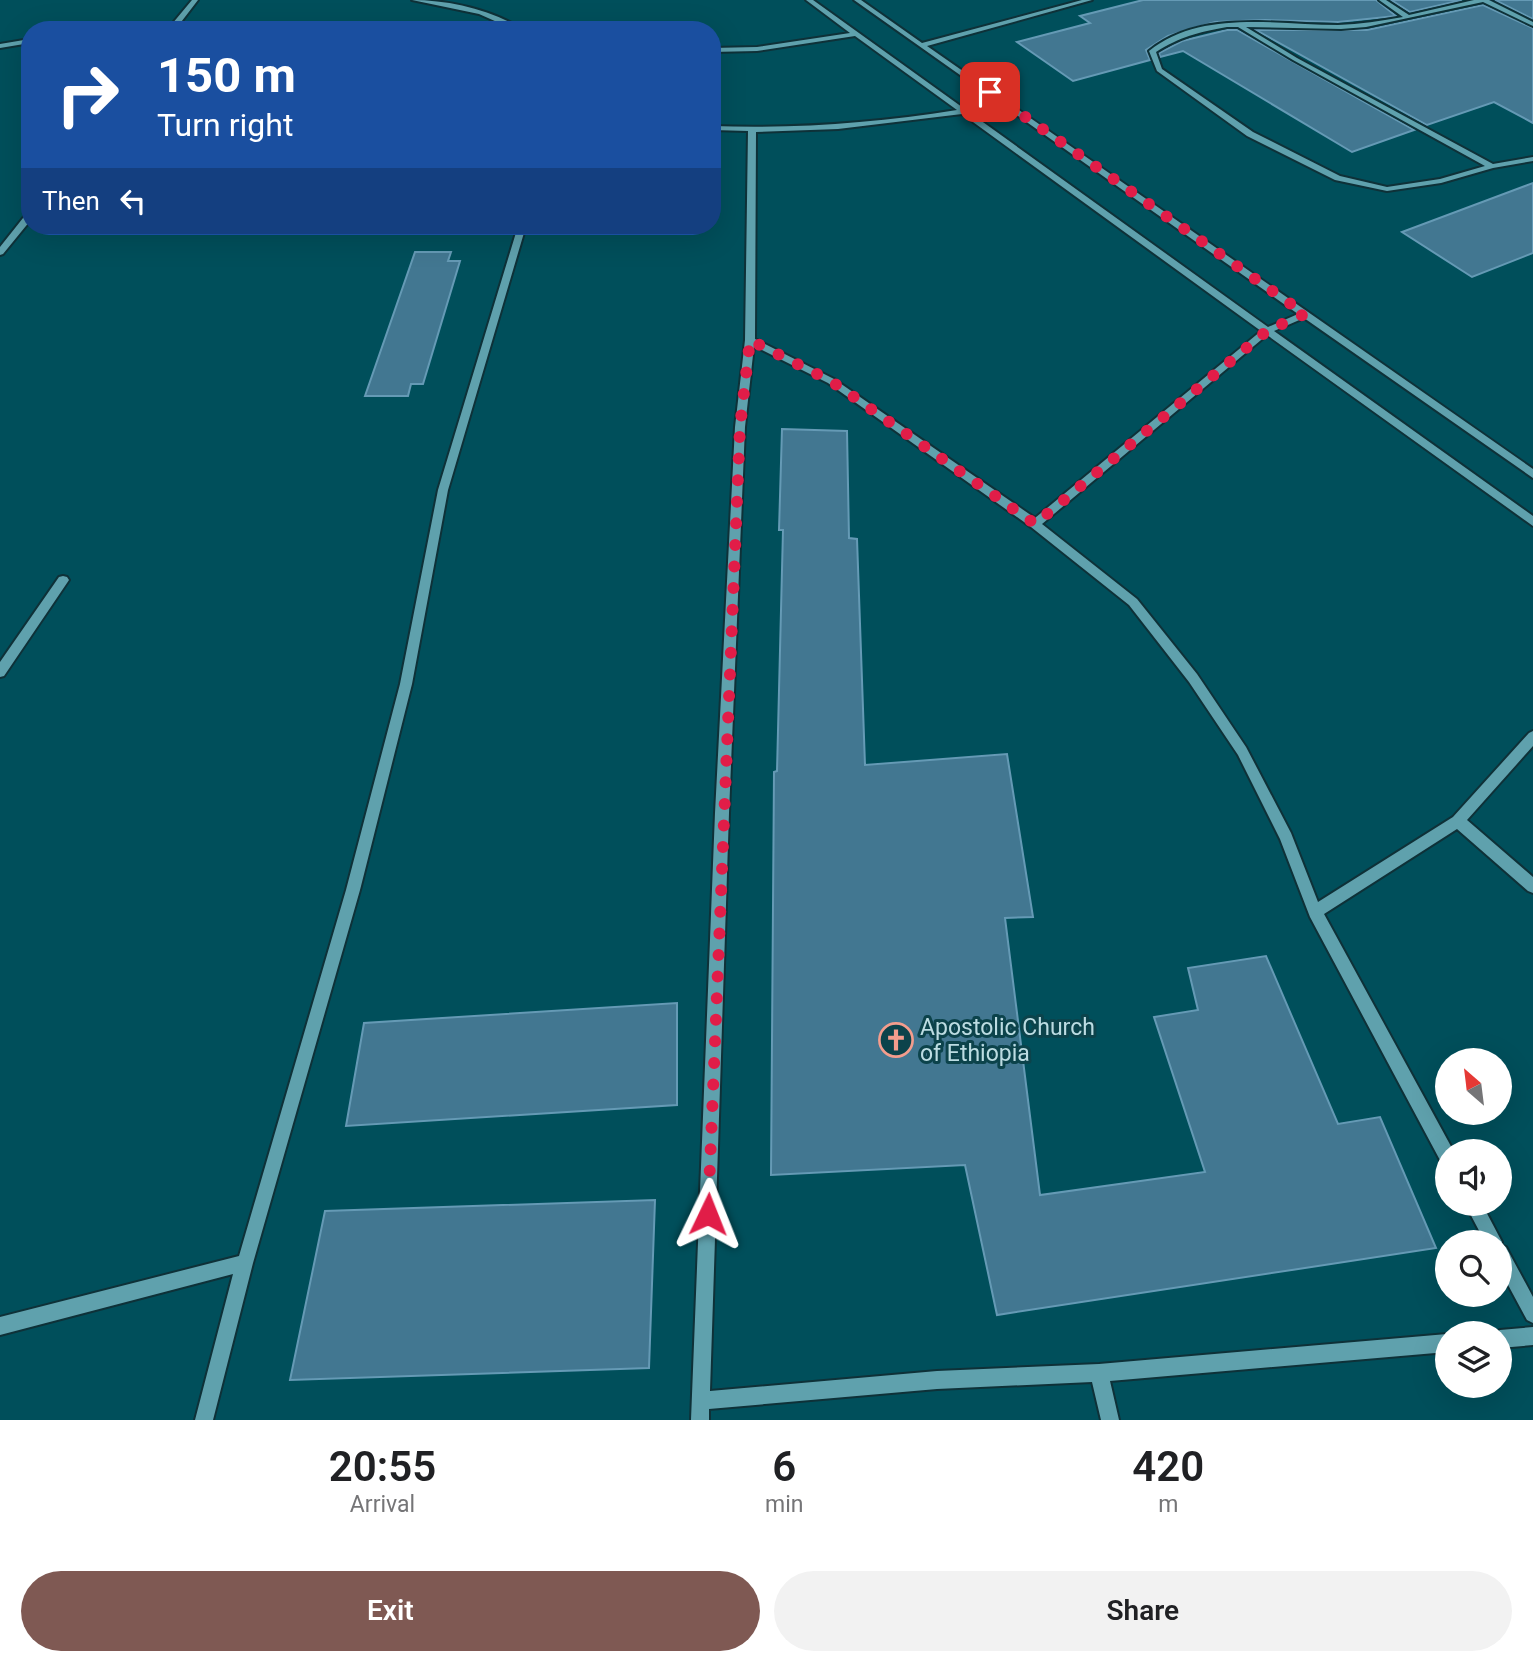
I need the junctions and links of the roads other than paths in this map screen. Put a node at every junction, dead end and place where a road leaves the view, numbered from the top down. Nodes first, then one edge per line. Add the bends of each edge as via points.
1 (195, 0) edge
2 (415, 0) edge
3 (809, 0) edge
4 (857, 0) edge
5 (1089, 0) edge
6 (1382, 0) edge
7 (1483, 0) edge
8 (1406, 16) junction
9 (178, 21) edge
10 (501, 21) edge
11 (1533, 23) edge
12 (1239, 25) junction
13 (855, 34) junction
14 (21, 42) edge
15 (922, 45) junction
16 (0, 46) edge
17 (721, 50) edge
18 (964, 110) junction
19 (721, 128) edge
20 (752, 130) junction
21 (1533, 159) edge
22 (1492, 166) junction
23 (21, 226) edge
24 (519, 235) edge
25 (0, 251) edge
26 (1305, 314) junction
27 (1268, 330) junction
28 (750, 340) junction
29 (1533, 474) edge
30 (1533, 522) edge
31 (1035, 524) junction
32 (63, 580) dead end
33 (0, 672) edge
34 (1533, 737) edge
35 (1458, 821) junction
36 (1533, 886) edge
37 (1315, 912) junction
38 (1438, 1139) edge
39 (245, 1263) junction
40 (1512, 1275) edge
41 (1533, 1314) edge
42 (0, 1326) edge
43 (1533, 1336) edge
44 (1512, 1338) edge
45 (1435, 1344) edge
46 (1099, 1373) junction
47 (701, 1401) junction
48 (204, 1420) edge
49 (700, 1420) edge
50 (1110, 1420) edge

1 - 9 street
2 - 10 street via 481,12
3 - 13 street
4 - 15 street
5 - 15 street
6 - 8 street
7 - 8 street
7 - 11 street
8 - 12 street via 1366,25
12 - 22 street
12 - 22 street via 1164,41 1152,51 1159,70 1250,134 1338,178 1387,189 1441,181
13 - 17 street
13 - 18 street
14 - 16 street
15 - 26 street
18 - 20 street via 896,123
18 - 27 street
19 - 20 street
20 - 28 street
21 - 22 street
23 - 25 street
24 - 39 street via 443,490 406,684 353,890
26 - 27 street
26 - 29 street
27 - 30 street
27 - 31 street
28 - 31 street via 831,381
28 - 47 street via 740,427 722,813
31 - 37 street via 1133,602 1193,678 1242,751 1286,837
32 - 33 street
34 - 35 street
35 - 36 street
35 - 37 street
37 - 38 street
39 - 42 street
39 - 48 street
40 - 41 street
43 - 44 street
45 - 46 street
46 - 47 street via 937,1380
46 - 50 street
47 - 49 street

